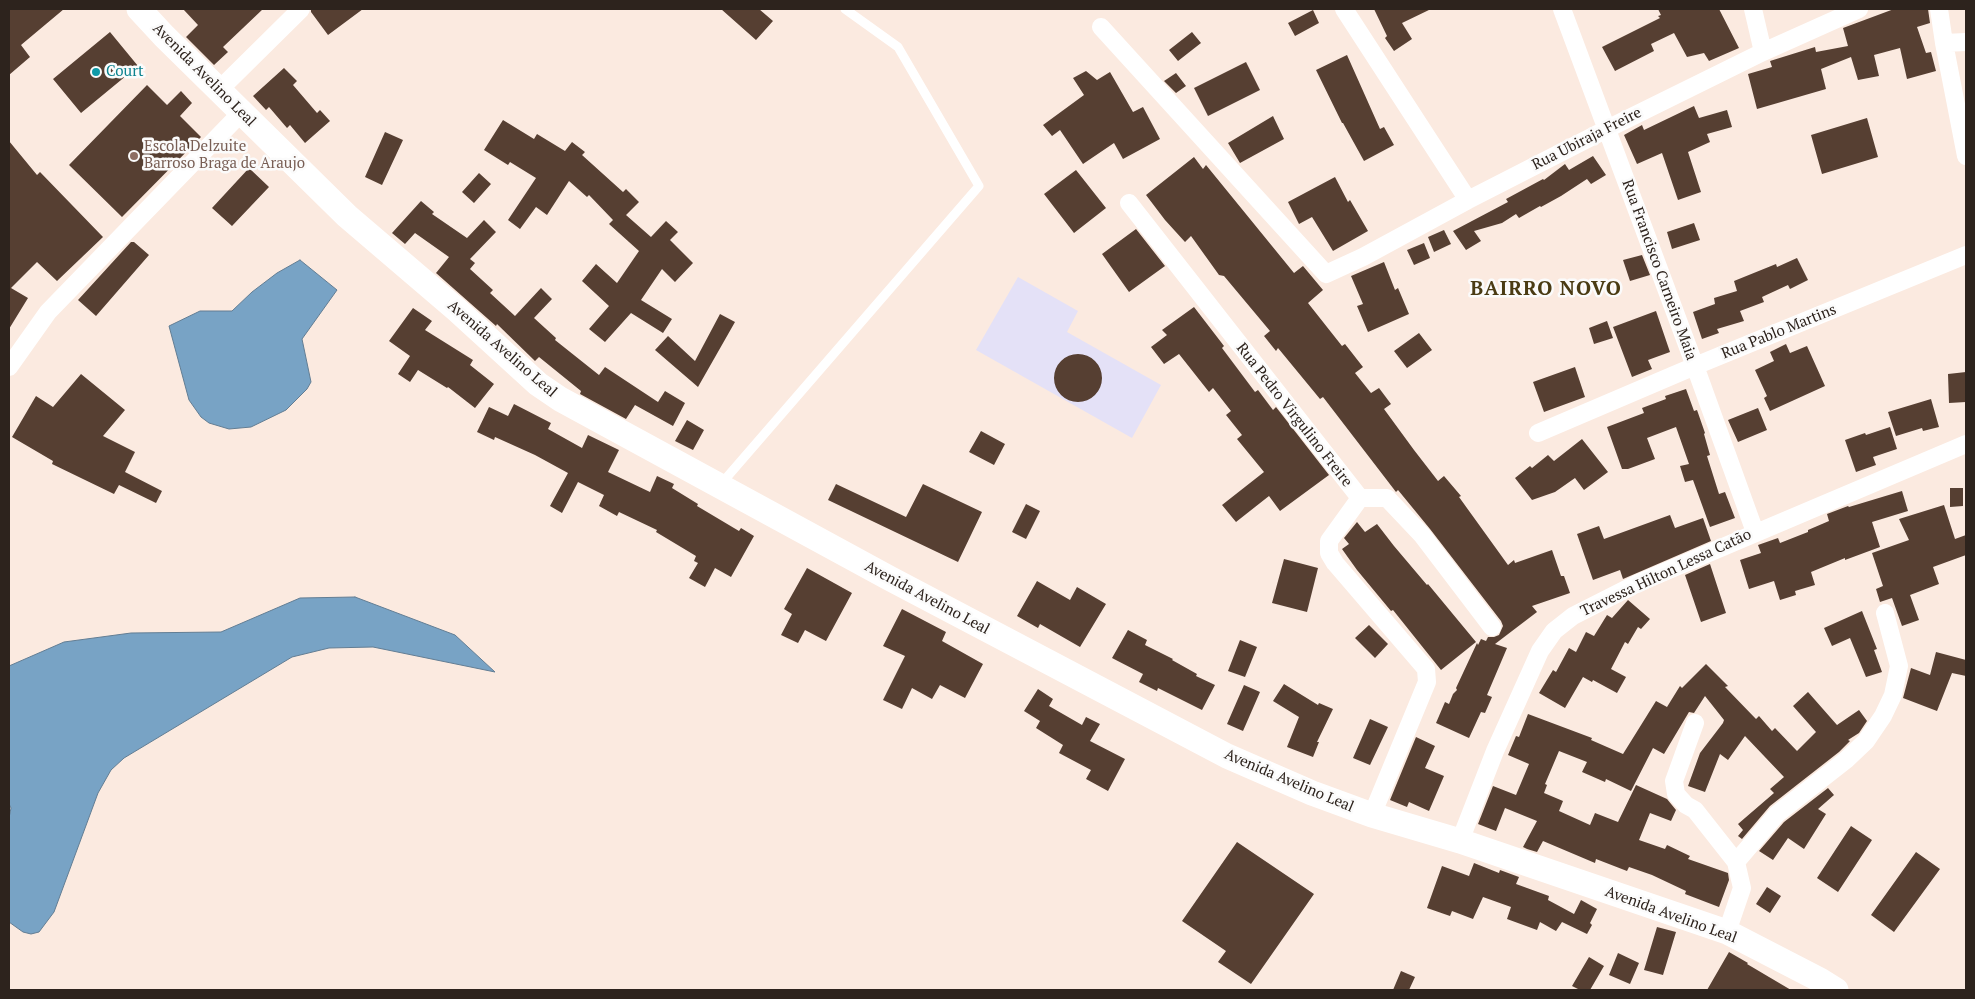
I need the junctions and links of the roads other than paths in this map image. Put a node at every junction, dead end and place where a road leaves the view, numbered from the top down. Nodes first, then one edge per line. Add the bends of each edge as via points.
1 (140, 9) edge
2 (300, 9) edge
3 (845, 9) edge
4 (1344, 9) edge
5 (1562, 9) edge
6 (1753, 9) edge
7 (1860, 9) edge
8 (1939, 9) edge
9 (1101, 27) dead end
10 (1966, 42) edge
11 (1944, 43) junction
12 (1763, 52) junction
13 (219, 90) junction
14 (241, 113) junction
15 (1607, 129) junction
16 (1966, 156) edge
17 (1468, 200) junction
18 (1129, 203) dead end
19 (1966, 255) edge
20 (1695, 366) junction
21 (9, 367) edge
22 (1538, 433) dead end
23 (1966, 444) edge
24 (719, 486) junction
25 (1360, 498) junction
26 (1755, 532) junction
27 (1885, 613) dead end
28 (1492, 627) dead end
29 (1695, 723) dead end
30 (1372, 815) junction
31 (1460, 841) junction
32 (1736, 862) junction
33 (1727, 932) junction
34 (1836, 990) edge

1 - 13 main road, Avenida Avelino Leal
2 - 13 street
3 - 24 lane via 898,47 979,186
4 - 17 street
5 - 15 street, Rua Francisco Carneiro Maia
6 - 12 street
7 - 12 street, Rua Ubiraja Freire
8 - 11 street
9 - 17 street, Rua Ubiraja Freire via 1326,274
10 - 11 street
11 - 16 street
12 - 15 street, Rua Ubiraja Freire
13 - 14 main road, Avenida Avelino Leal
14 - 21 street via 48,312
14 - 24 main road, Avenida Avelino Leal via 347,216 538,384
15 - 17 street, Rua Ubiraja Freire
15 - 20 street, Rua Francisco Carneiro Maia
18 - 25 street, Rua Pedro Virgulino Freire
19 - 20 street, Rua Pablo Martins
20 - 22 street, Rua Pablo Martins
20 - 26 street, Rua Francisco Carneiro Maia
23 - 26 street, Travessa Hilton Lessa Catão
24 - 30 main road, Avenida Avelino Leal via 1227,756
25 - 28 street via 1388,498 1422,535
25 - 30 street, Rua Pedro Virgulino Freire via 1330,541 1329,553 1426,669 1428,682
26 - 31 street, Travessa Hilton Lessa Catão via 1638,583 1573,616 1554,631 1540,651 1495,751
27 - 32 street via 1899,666 1893,696 1883,716 1866,742 1777,814
29 - 32 street via 1674,781 1676,794 1695,810
30 - 31 main road, Avenida Avelino Leal
31 - 33 main road, Avenida Avelino Leal
32 - 33 street via 1742,888
33 - 34 main road, Avenida Avelino Leal

